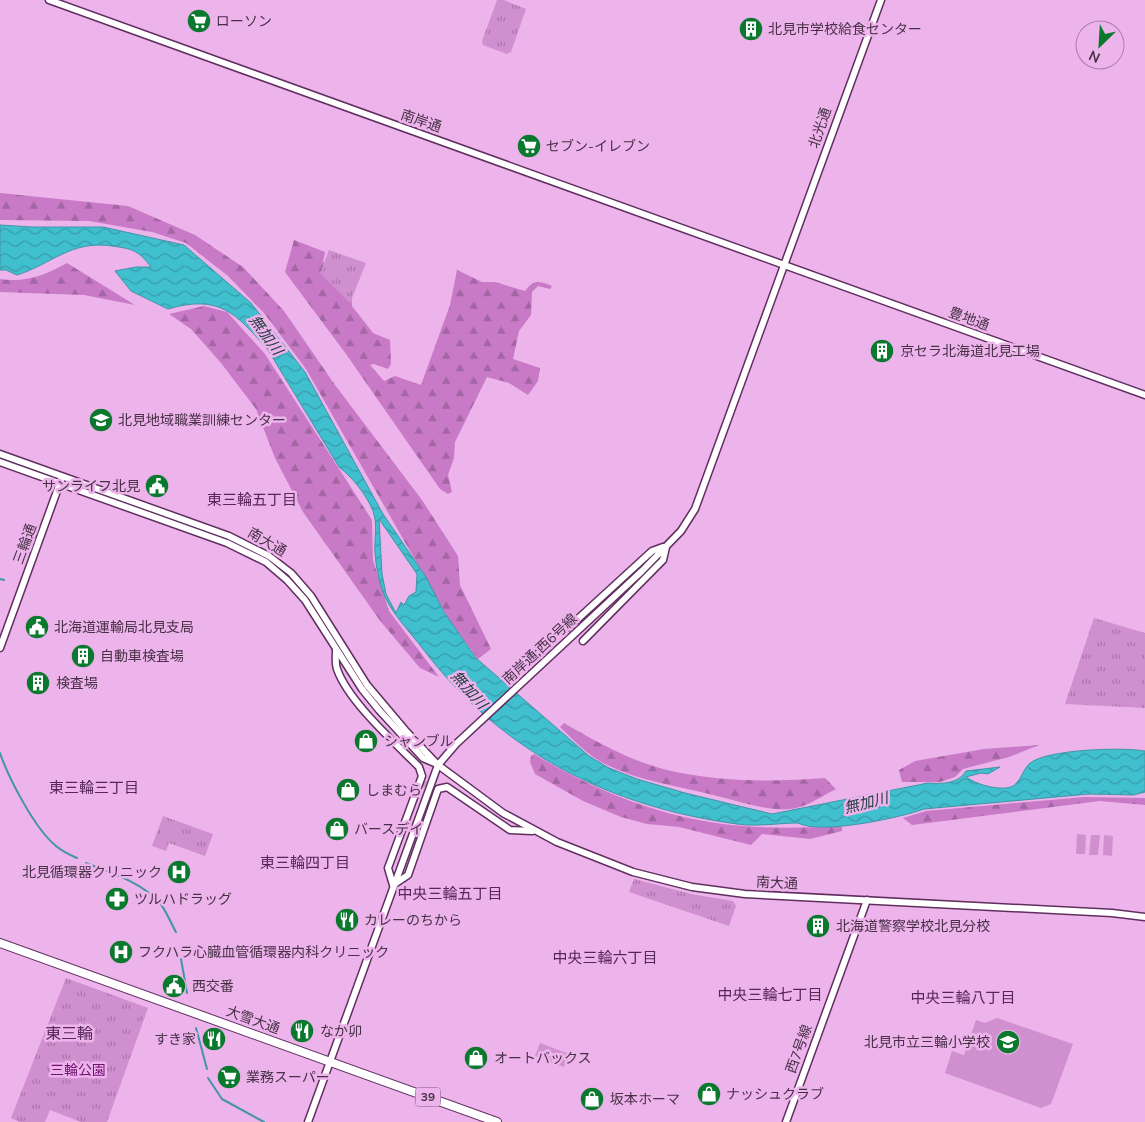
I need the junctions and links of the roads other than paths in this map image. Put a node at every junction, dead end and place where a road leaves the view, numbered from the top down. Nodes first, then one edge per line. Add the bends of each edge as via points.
1 (49, 0) edge
2 (881, 0) edge
3 (784, 266) junction
4 (1145, 395) edge
5 (0, 454) edge
6 (0, 462) edge
7 (61, 480) junction
8 (666, 546) junction
9 (569, 627) dead end
10 (583, 641) dead end
11 (335, 646) junction
12 (0, 648) edge
13 (438, 765) junction
14 (534, 831) junction
15 (393, 885) junction
16 (867, 900) junction
17 (1145, 917) edge
18 (0, 943) edge
19 (329, 1061) junction
20 (308, 1122) edge
21 (497, 1122) edge
22 (786, 1122) edge

1 - 3 street, 南岸通
2 - 3 street, 北光通
3 - 4 street, 豊地通
3 - 8 street, 南岸通;西6号線 via 695,509 682,531
5 - 7 street, 南大通
6 - 7 street, 南大通
7 - 11 street, 南大通 via 261,559 294,587
7 - 12 street, 三輪通
7 - 13 street, 南大通 via 229,536 282,565 311,596 367,685
8 - 9 street via 652,551
8 - 10 street via 664,560
8 - 13 street, 南岸通;西6号線 via 456,744
11 - 13 street, 南大通 via 362,689 400,735 423,758
11 - 15 street via 337,669 352,693 377,724 420,767 422,776 388,868
13 - 14 street, 南大通 via 472,792
13 - 15 street, 南岸通;西6号線
14 - 15 street via 510,830 447,786 438,789 408,875
14 - 16 street, 南大通 via 594,859 692,887 745,894
15 - 19 street, 南岸通;西6号線
16 - 17 street, 南大通
16 - 22 street, 西7号線
18 - 19 highway, 大雪大通 / 39
19 - 20 street, 南岸通;西6号線
19 - 21 highway, 大雪大通 / 39

